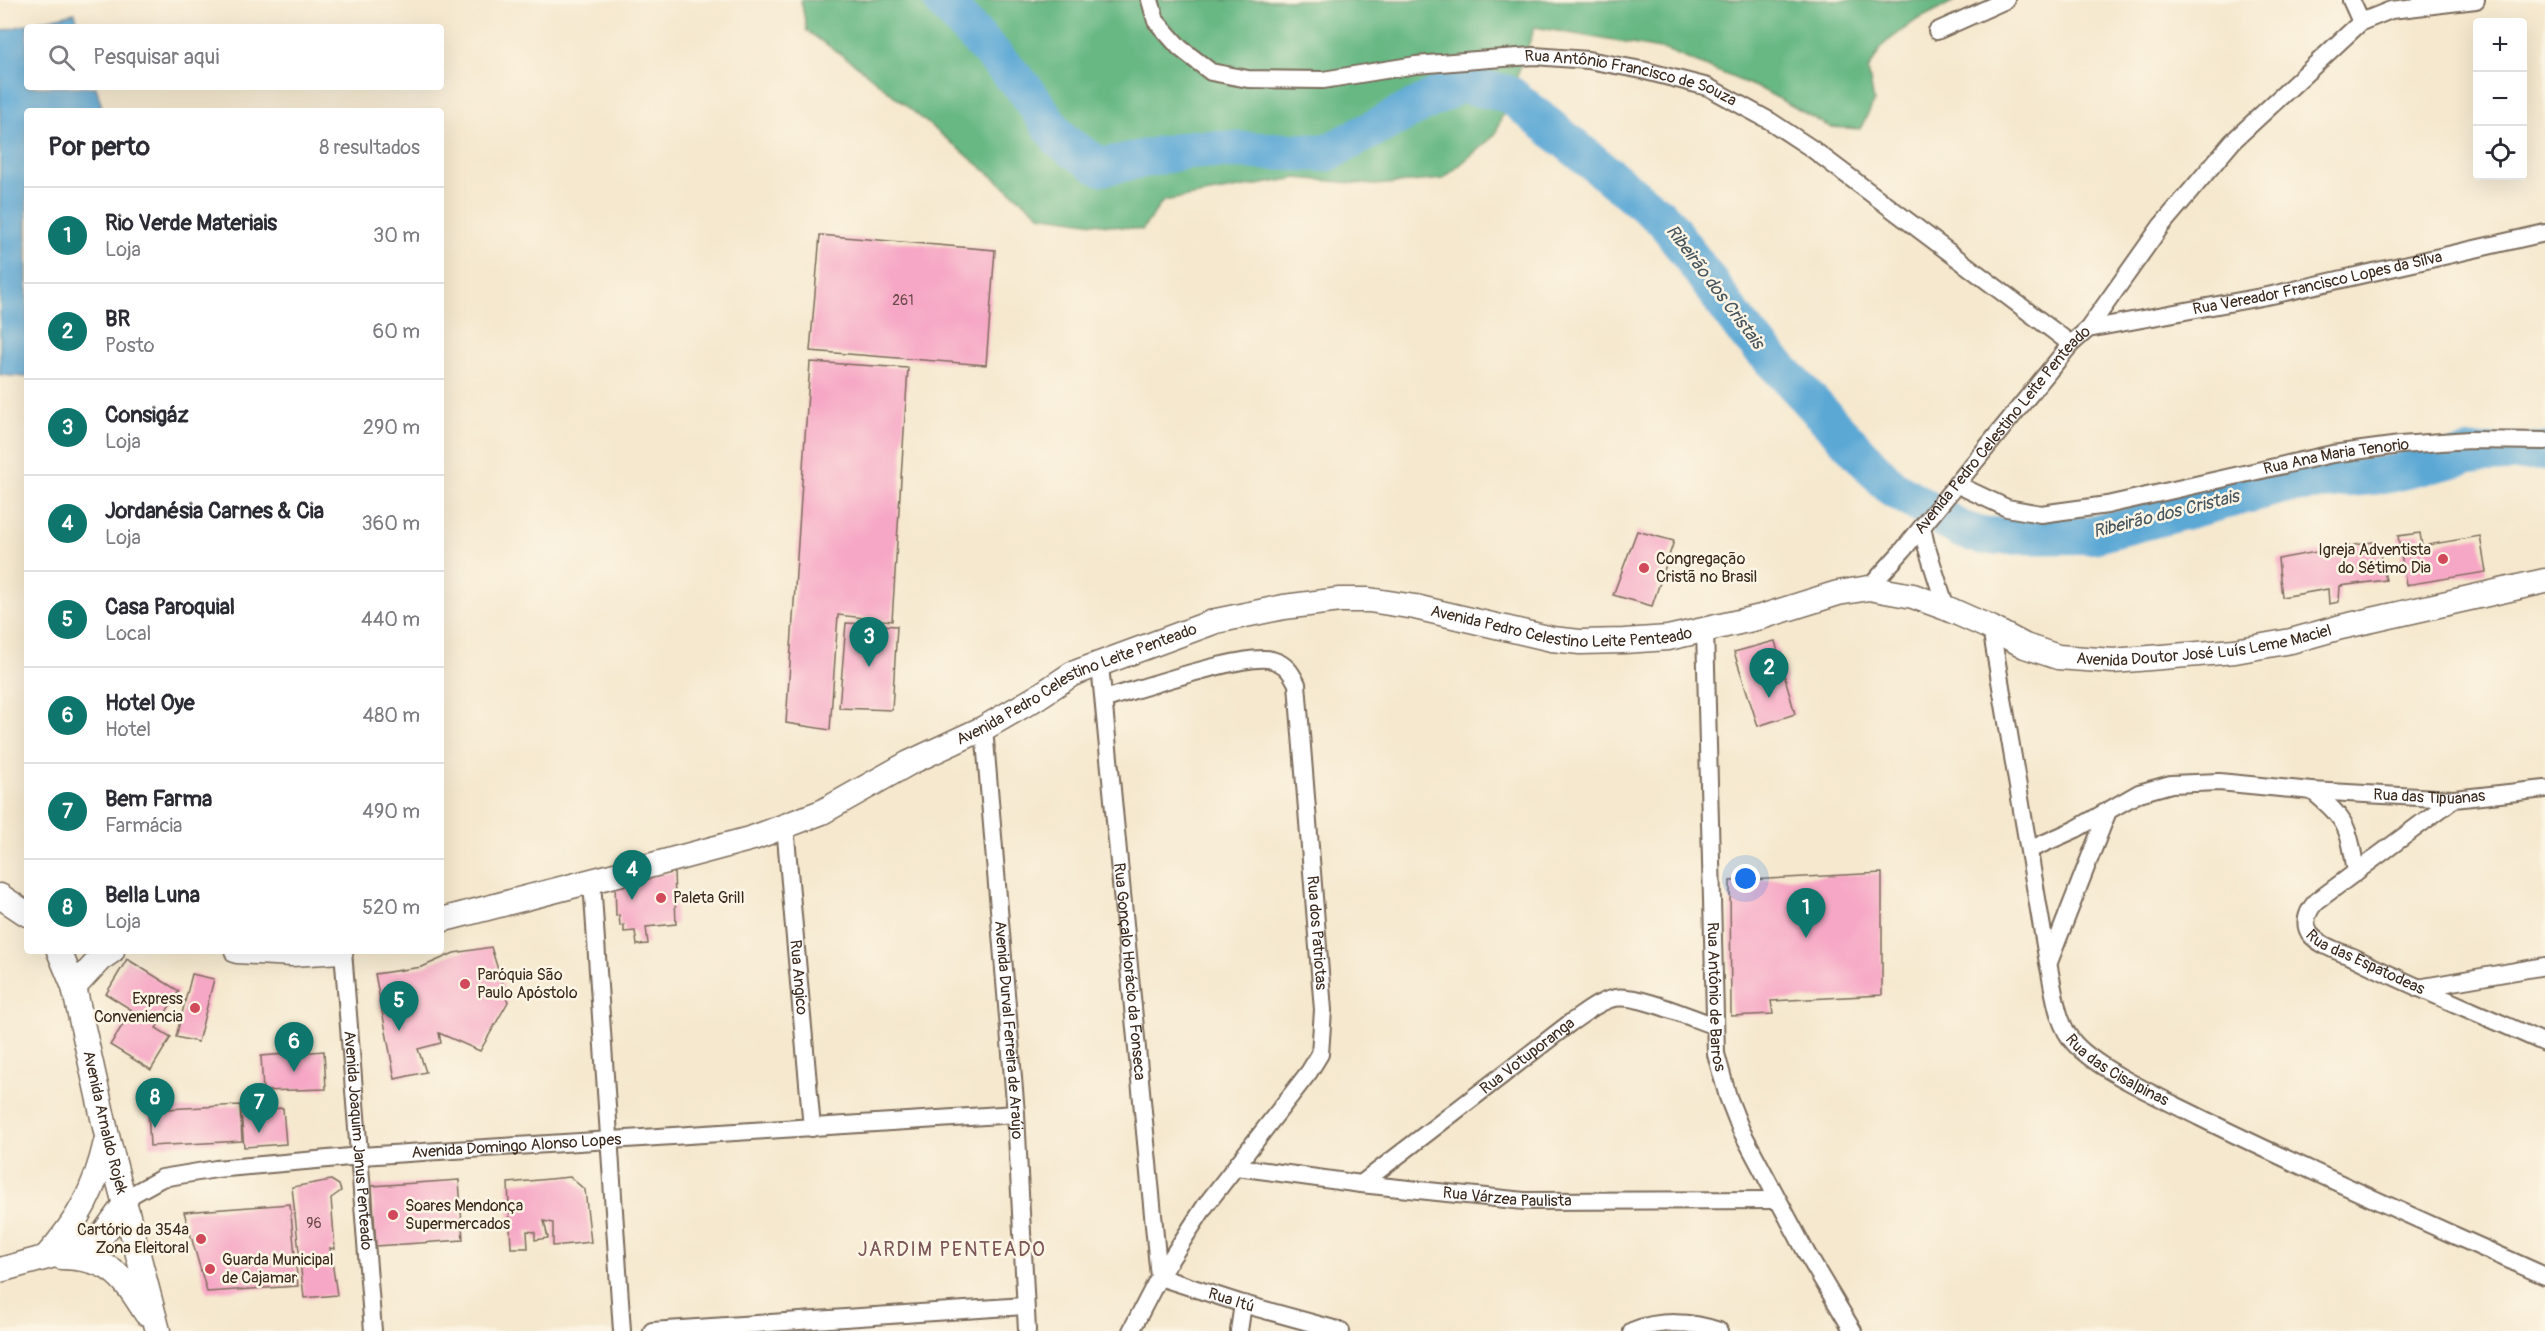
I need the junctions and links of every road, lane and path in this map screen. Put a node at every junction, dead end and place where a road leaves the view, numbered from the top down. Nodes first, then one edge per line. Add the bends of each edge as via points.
1 (1150, 0) edge
2 (2006, 0) edge
3 (2351, 0) edge
4 (2476, 0) edge
5 (2361, 22) junction
6 (1937, 31) dead end
7 (2545, 233) edge
8 (2088, 329) junction
9 (2071, 344) junction
10 (2545, 441) edge
11 (1951, 491) junction
12 (1924, 525) junction
13 (2545, 581) edge
14 (1869, 588) junction
15 (1946, 608) junction
16 (1991, 628) junction
17 (1705, 629) junction
18 (1100, 665) junction
19 (1105, 699) junction
20 (984, 728) junction
21 (2545, 789) edge
22 (2312, 791) junction
23 (2454, 800) junction
24 (2108, 811) junction
25 (785, 826) junction
26 (2031, 849) junction
27 (2356, 872) junction
28 (592, 881) junction
29 (0, 896) edge
30 (24, 912) edge
31 (444, 919) edge
32 (60, 954) edge
33 (107, 954) edge
34 (342, 954) edge
35 (2048, 963) junction
36 (2545, 966) edge
37 (74, 987) junction
38 (2417, 988) junction
39 (1715, 1026) junction
40 (2544, 1038) edge
41 (1016, 1113) junction
42 (812, 1128) junction
43 (107, 1136) junction
44 (609, 1142) junction
45 (361, 1156) junction
46 (1237, 1167) junction
47 (1361, 1184) junction
48 (1778, 1200) junction
49 (125, 1204) junction
50 (37, 1259) junction
51 (0, 1270) edge
52 (1159, 1276) junction
53 (2545, 1276) edge
54 (1243, 1304) junction
55 (1025, 1306) junction
56 (157, 1331) edge
57 (373, 1331) edge
58 (622, 1331) edge
59 (652, 1331) edge
60 (1027, 1331) edge
61 (1131, 1331) edge
62 (1239, 1331) edge
63 (1341, 1331) edge
64 (1632, 1331) edge
65 (1719, 1331) edge
66 (1853, 1331) edge

1 - 9 street, Rua Antônio Francisco de Souza via 1156,21 1180,48 1211,72 1248,79 1323,80 1416,65 1534,56 1588,60 1708,87 1811,148
2 - 6 street
3 - 5 street
4 - 5 street, Avenida Pedro Celestino Leite Penteado via 2391,10
5 - 8 street, Avenida Pedro Celestino Leite Penteado via 2233,141 2161,226
7 - 8 street, Rua Vereador Francisco Lopes da Silva via 2271,295
8 - 9 street, Avenida Pedro Celestino Leite Penteado
9 - 11 street, Avenida Pedro Celestino Leite Penteado
10 - 11 street, Rua Ana Maria Tenorio via 2469,440 2332,454 2108,505 2041,514
11 - 12 street, Avenida Pedro Celestino Leite Penteado
12 - 14 street, Avenida Pedro Celestino Leite Penteado
12 - 15 street via 1926,545
13 - 16 street, Avenida Doutor José Luís Leme Maciel via 2291,641 2170,658 2112,661 2058,657 2025,646
14 - 15 street, Avenida Doutor José Luís Leme Maciel via 1913,596
14 - 17 street, Avenida Pedro Celestino Leite Penteado
15 - 16 street, Avenida Doutor José Luís Leme Maciel
16 - 26 street, Rua das Cisalpinas
17 - 18 street, Avenida Pedro Celestino Leite Penteado via 1668,638 1580,642 1415,607 1340,600 1216,621
17 - 39 street, Rua Antônio de Barros
18 - 19 street, Rua Gonçalo Horácio da Fonseca
18 - 20 street, Avenida Pedro Celestino Leite Penteado via 1072,674
19 - 46 street, Rua dos Patriotas via 1246,659 1271,659 1290,668 1297,684 1323,1031 1320,1054 1309,1072
19 - 52 street, Rua Gonçalo Horácio da Fonseca
20 - 25 street, Avenida Pedro Celestino Leite Penteado via 909,763 822,812
20 - 41 street, Avenida Durval Ferreira de Araújo
21 - 23 street, Rua das Tipuanas
22 - 23 street, Rua das Tipuanas
22 - 24 street, Rua das Tipuanas via 2219,782 2171,784 2139,793
22 - 27 street via 2343,820
23 - 27 street, Rua das Espatodeas
24 - 26 street, Rua das Tipuanas
24 - 35 street
25 - 28 street, Avenida Pedro Celestino Leite Penteado
25 - 42 street, Rua Angico
26 - 35 street, Rua das Cisalpinas
27 - 38 street, Rua das Espatodeas via 2309,910 2306,920 2310,933
28 - 31 street, Avenida Pedro Celestino Leite Penteado
28 - 44 street
29 - 30 street
32 - 37 street, Avenida Arnaldo Rojek
33 - 37 street
34 - 45 street, Avenida Joaquim Janus Penteado
35 - 53 street, Rua das Cisalpinas via 2067,1032 2075,1044 2098,1062 2296,1165
36 - 38 street
37 - 43 street, Avenida Arnaldo Rojek
38 - 40 street, Rua das Espatodeas
39 - 47 street, Rua Votuporanga via 1632,998 1615,998 1600,1004
39 - 48 street, Rua Antônio de Barros via 1716,1054 1728,1097
41 - 42 street, Avenida Domingo Alonso Lopes
41 - 55 street, Avenida Durval Ferreira de Araújo
42 - 44 street, Avenida Domingo Alonso Lopes
43 - 49 street, Avenida Arnaldo Rojek
43 - 50 street via 98,1176 83,1209 66,1235
44 - 45 street, Avenida Domingo Alonso Lopes
44 - 58 street
45 - 49 street, Avenida Domingo Alonso Lopes via 216,1169 162,1178 133,1194
45 - 57 street, Avenida Joaquim Janus Penteado
46 - 47 street, Rua Várzea Paulista
46 - 52 street, Rua dos Patriotas via 1205,1206
47 - 48 street, Rua Várzea Paulista via 1524,1201
48 - 66 street, Rua Antônio de Barros
49 - 50 street, Avenida Domingo Alonso Lopes via 98,1239 84,1247
49 - 56 street, Avenida Arnaldo Rojek
50 - 51 street
50 - 56 street, Avenida Arnaldo Rojek via 83,1257 111,1269 132,1292
52 - 54 street, Rua Itú
52 - 61 street, Rua dos Patriotas
54 - 62 street
54 - 63 street, Rua Itú
55 - 59 street
55 - 60 street, Avenida Durval Ferreira de Araújo
64 - 65 street via 1669,1323 1700,1324

